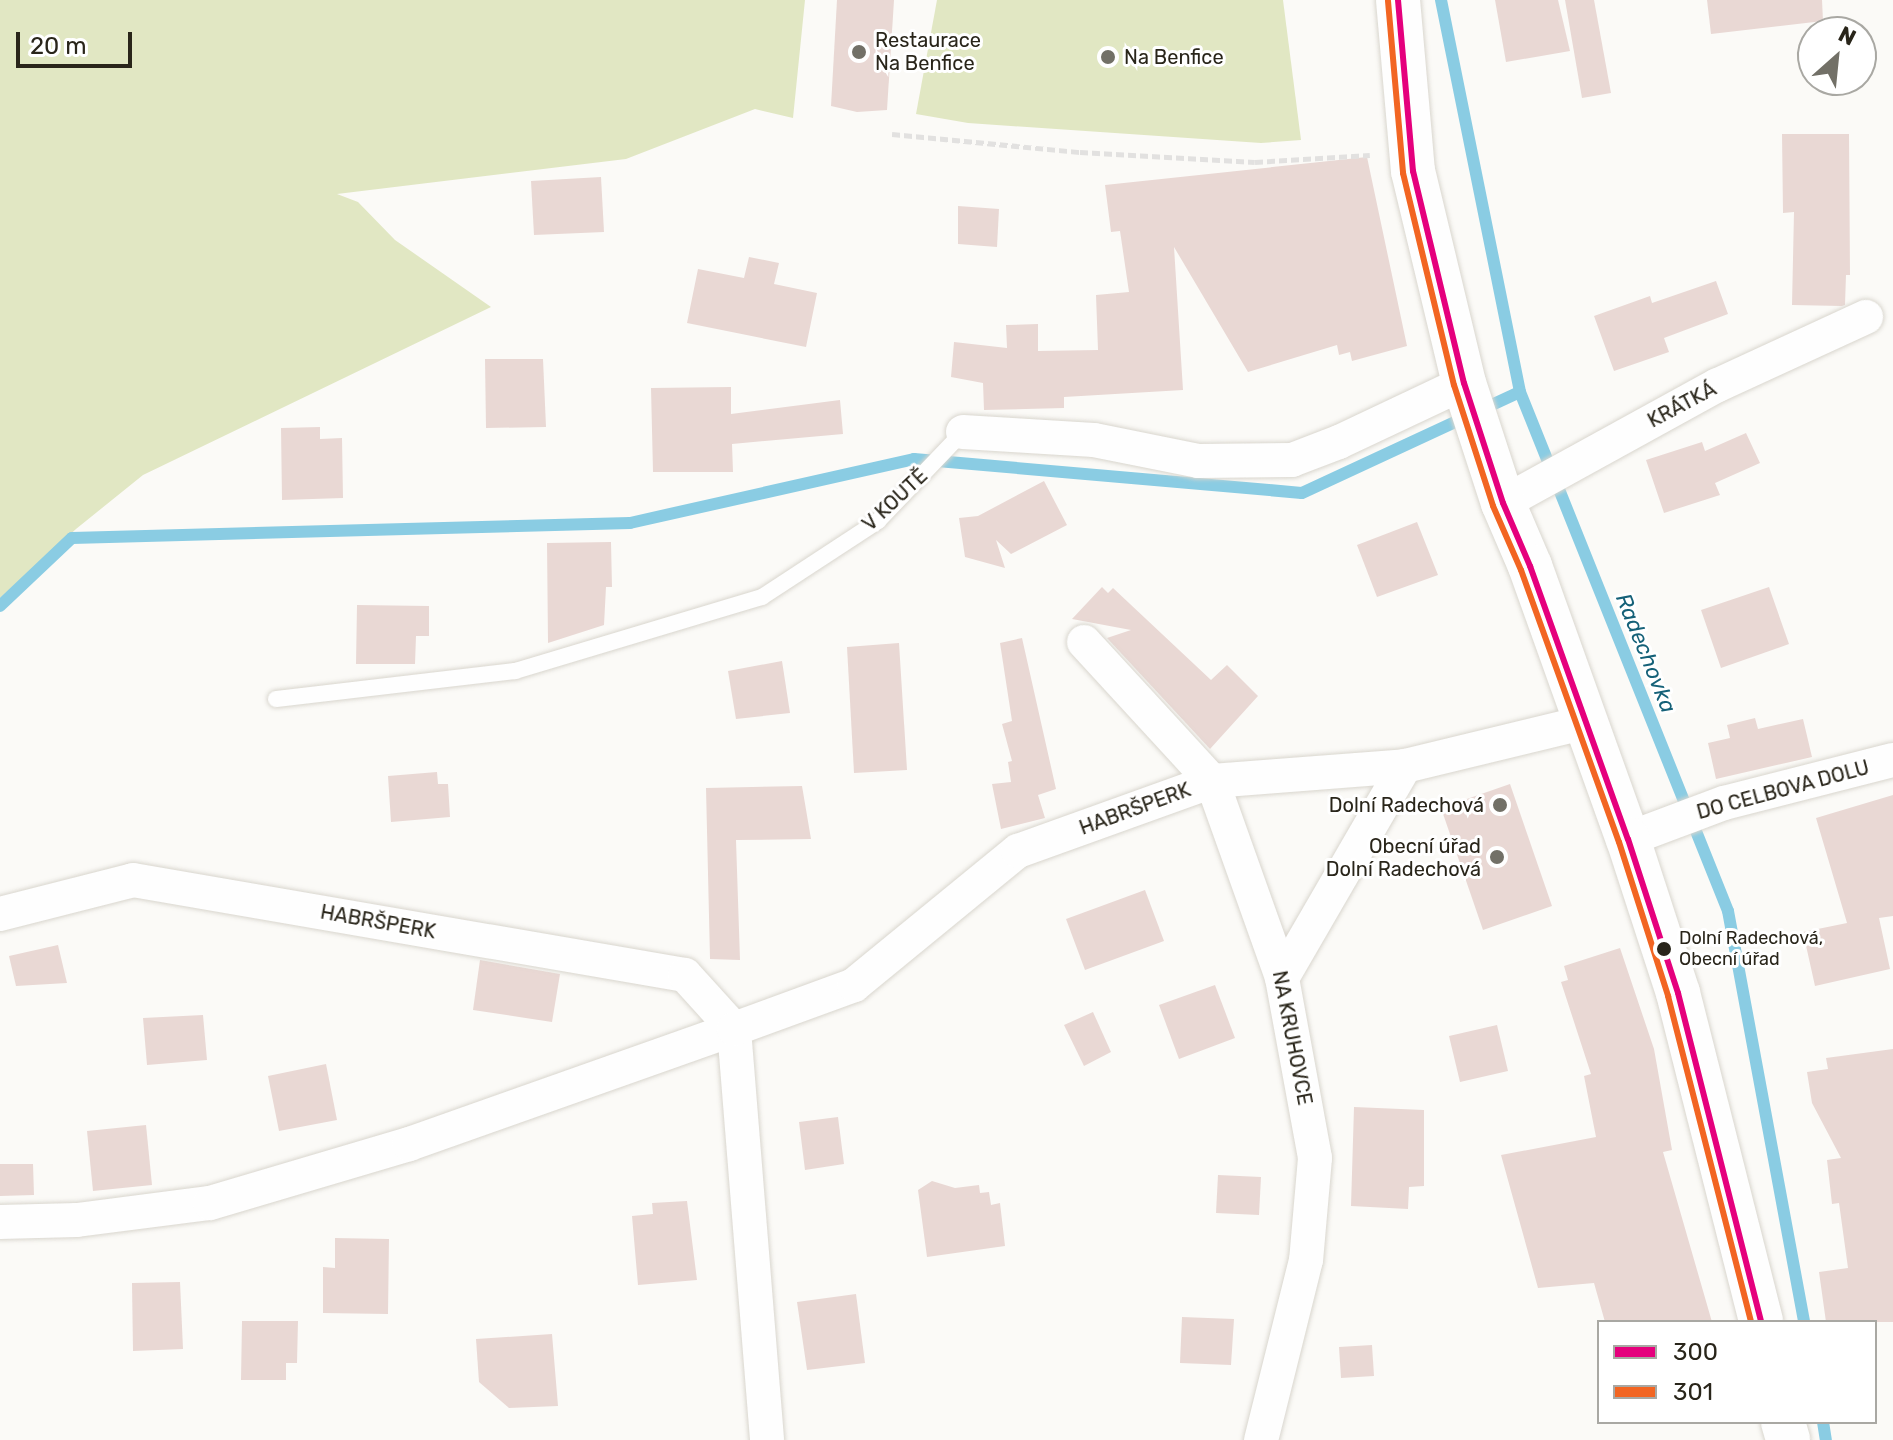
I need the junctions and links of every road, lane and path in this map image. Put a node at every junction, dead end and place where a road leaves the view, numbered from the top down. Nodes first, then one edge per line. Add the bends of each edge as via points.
1 (1398, 0) edge
2 (892, 134) dead end
3 (1411, 153) junction
4 (1866, 317) dead end
5 (1464, 383) junction
6 (963, 432) joint
7 (1503, 503) junction
8 (1084, 642) dead end
9 (276, 699) dead end
10 (1587, 722) junction
11 (1893, 760) edge
12 (1405, 766) junction
13 (1212, 781) junction
14 (1628, 839) junction
15 (0, 914) edge
16 (1282, 978) junction
17 (734, 1029) junction
18 (0, 1222) edge
19 (1760, 1320) edge
20 (767, 1440) edge
21 (1261, 1440) edge

1 - 3 main road
2 - 3 path via 1255,162
3 - 5 main road
4 - 7 street, KRÁTKÁ via 1718,385
5 - 6 street, V KOUTĚ via 1292,460 1198,461 1094,440
5 - 7 main road
6 - 9 lane, V KOUTĚ via 878,521 762,597 515,671
7 - 10 main road
8 - 13 street, NA KRUHOVCE
10 - 12 street, HABRŠPERK
10 - 14 main road
11 - 14 street, DO CELBOVA DOLU via 1724,803
12 - 13 street, HABRŠPERK
12 - 16 street
13 - 16 street, NA KRUHOVCE
13 - 17 street, HABRŠPERK via 1018,851 854,985
14 - 19 main road via 1678,993
15 - 17 street, HABRŠPERK via 133,880 685,975
16 - 21 street, NA KRUHOVCE via 1315,1158 1306,1260
17 - 18 street, HABRŠPERK via 409,1144 210,1203 77,1220
17 - 20 street

